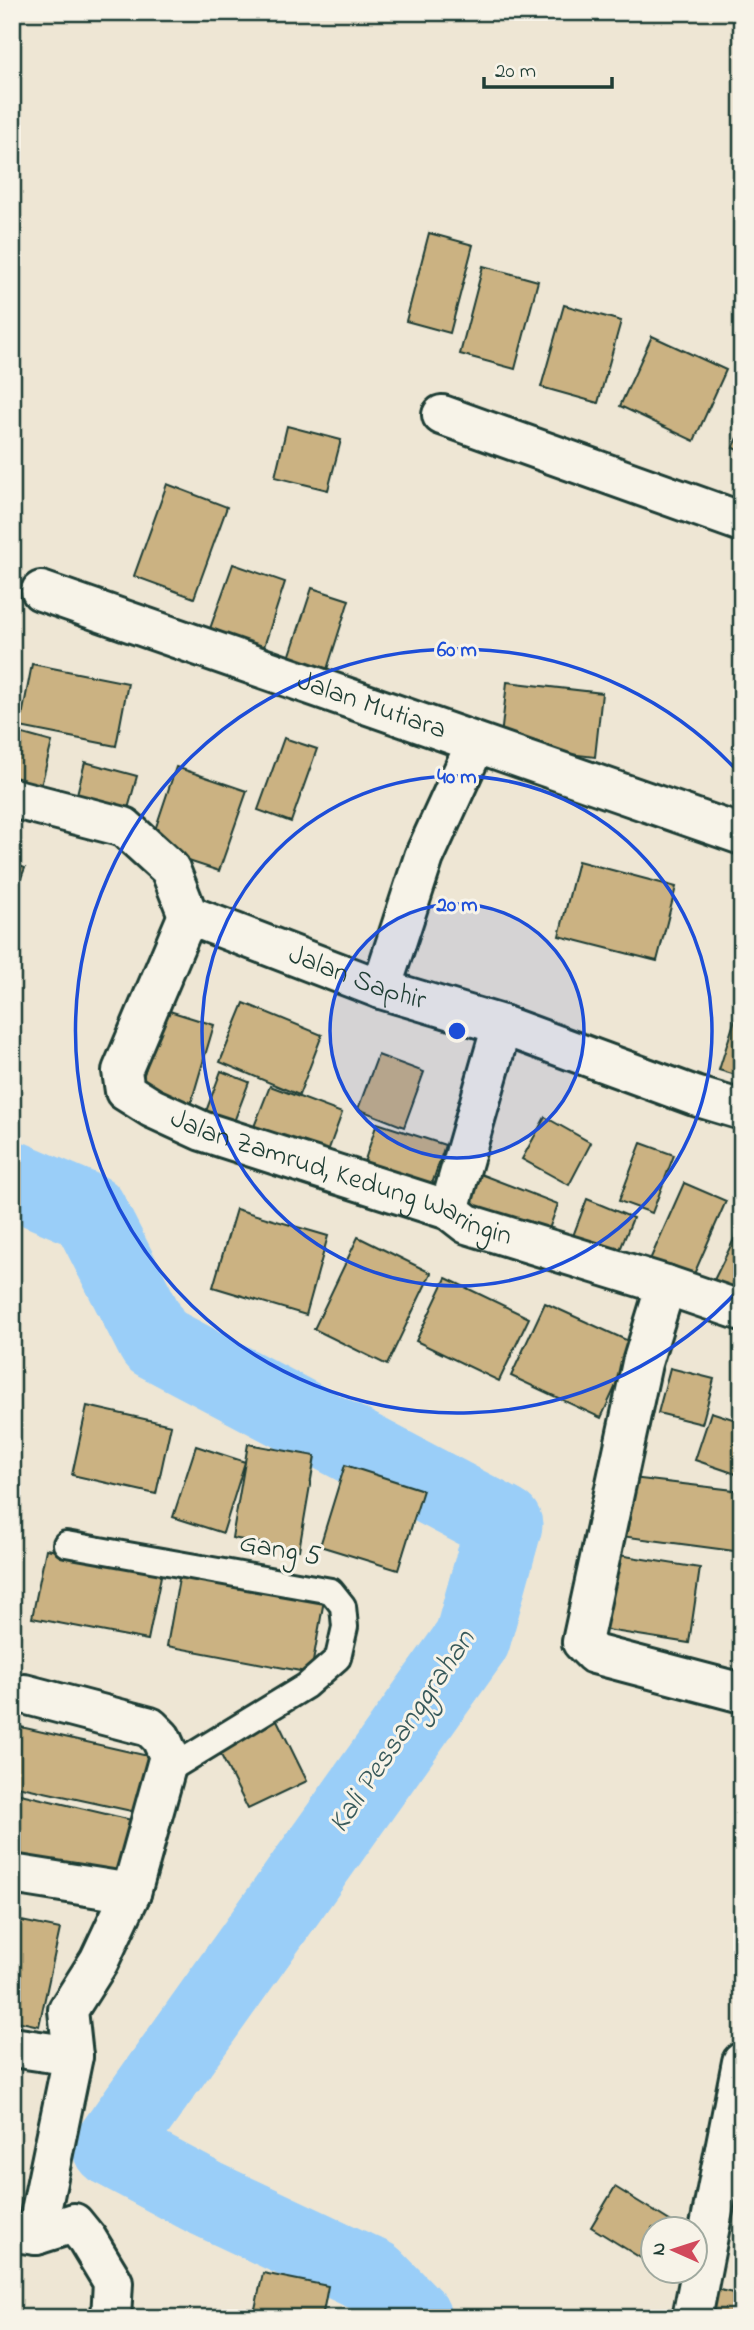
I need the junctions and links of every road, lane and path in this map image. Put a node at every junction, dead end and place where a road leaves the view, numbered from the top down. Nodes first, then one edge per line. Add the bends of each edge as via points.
1 (442, 415) dead end
2 (742, 522) edge
3 (41, 591) dead end
4 (476, 743) junction
5 (12, 798) edge
6 (742, 835) edge
7 (188, 915) junction
8 (381, 989) junction
9 (502, 1025) junction
10 (742, 1110) edge
11 (449, 1210) junction
12 (666, 1285) junction
13 (742, 1311) edge
14 (66, 1544) dead end
15 (742, 1693) edge
16 (24, 1694) dead end
17 (164, 1772) junction
18 (12, 1874) edge
19 (131, 1893) junction
20 (12, 2048) edge
21 (73, 2056) junction
22 (742, 2062) edge
23 (736, 2123) edge
24 (24, 2234) edge
25 (111, 2318) edge
26 (692, 2318) edge

1 - 2 street
3 - 4 street, Jalan Mutiara
4 - 6 street, Jalan Mutiara
4 - 8 street via 424,857
5 - 7 street via 124,827 170,869
7 - 8 street, Jalan Saphir
7 - 11 street, Jalan Zamrud, Kedung Waringin via 122,1071 125,1091 202,1131
8 - 9 street, Jalan Saphir
9 - 10 street, Jalan Saphir
9 - 11 street
11 - 12 street, Jalan Zamrud, Kedung Waringin via 467,1224
12 - 13 street, Jalan Zamrud, Kedung Waringin
12 - 15 street via 642,1363 582,1642 594,1654
14 - 17 lane, Gang 5 via 331,1591 343,1606 345,1627 338,1658 306,1686
16 - 17 street via 150,1727 169,1756
17 - 19 street
18 - 19 street
19 - 21 street via 99,1961 68,2010
20 - 21 street
21 - 24 street
22 - 23 street
23 - 26 street
24 - 25 street via 74,2222 113,2283

